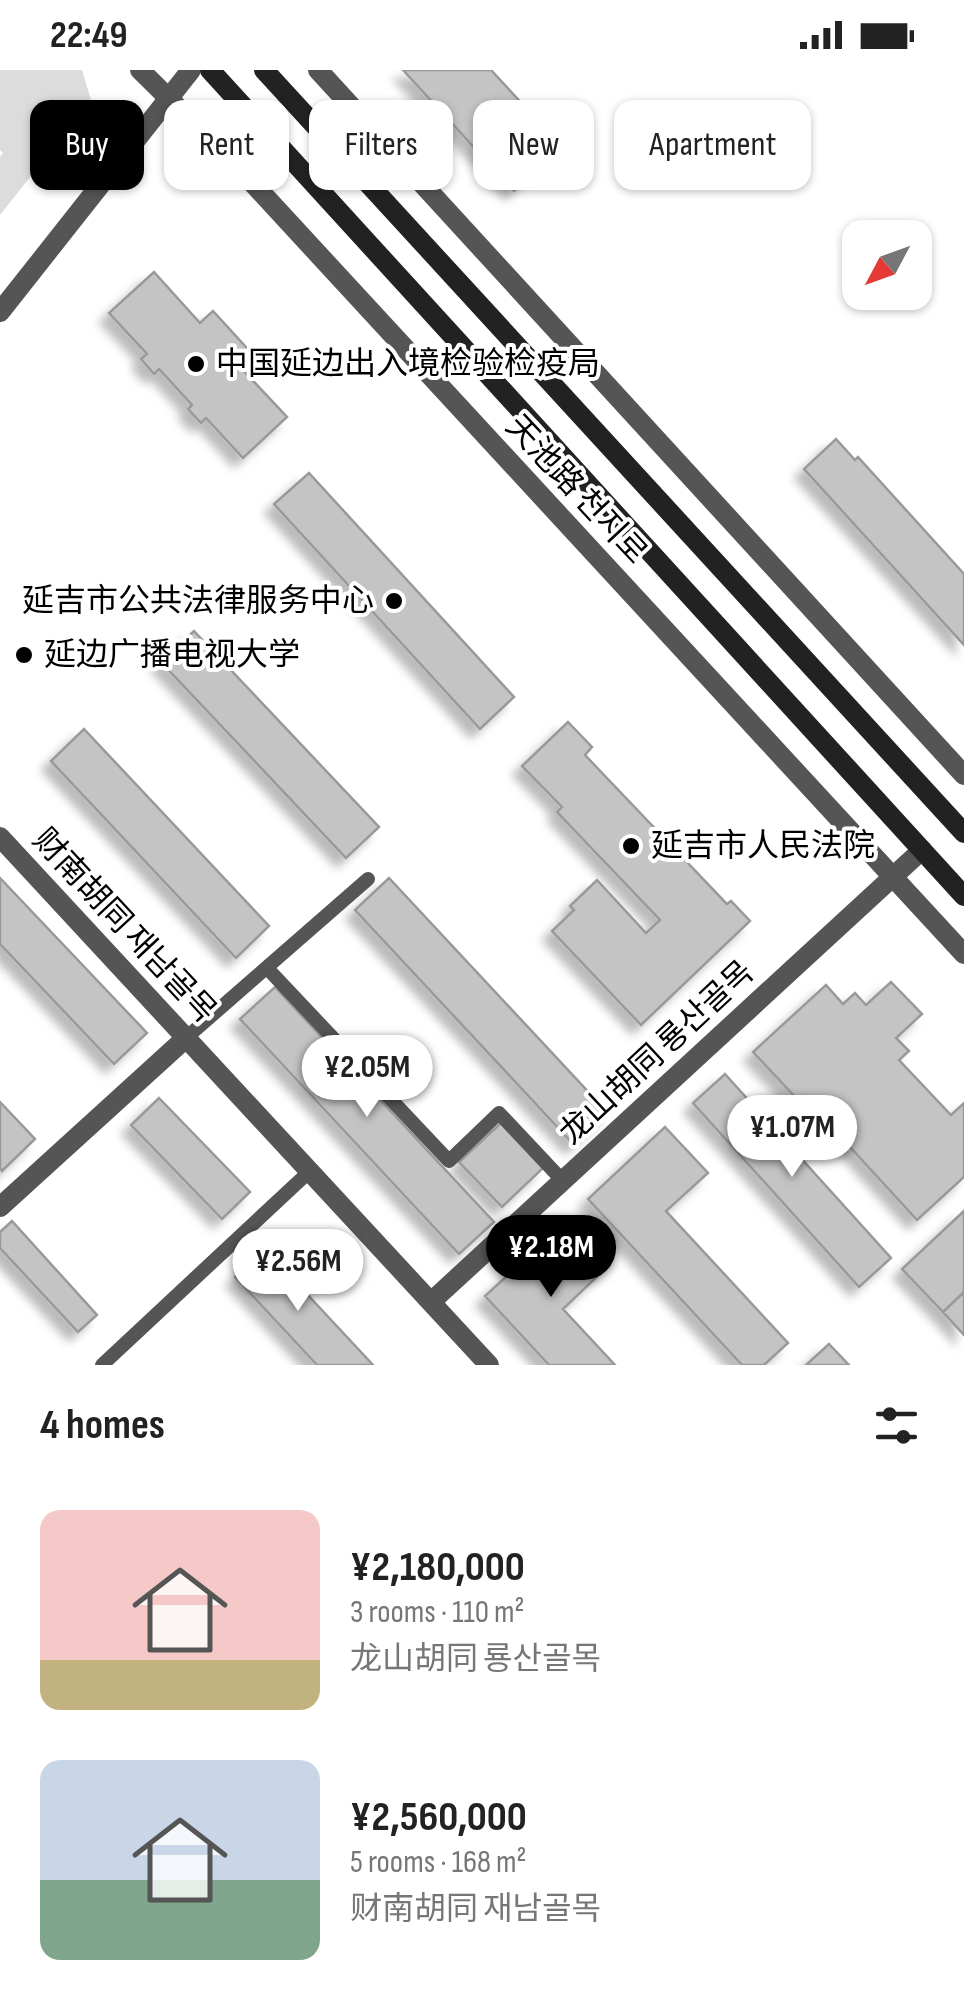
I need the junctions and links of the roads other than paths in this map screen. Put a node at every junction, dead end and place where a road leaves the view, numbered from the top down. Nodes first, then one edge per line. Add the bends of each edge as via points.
1 (140, 70) edge
2 (191, 70) edge
3 (210, 70) edge
4 (264, 70) edge
5 (318, 70) edge
6 (168, 100) joint
7 (164, 105) edge
8 (259, 190) edge
9 (0, 312) edge
10 (964, 774) edge
11 (964, 834) edge
12 (0, 837) edge
13 (922, 850) junction
14 (892, 877) junction
15 (368, 879) dead end
16 (964, 896) edge
17 (964, 954) edge
18 (267, 968) junction
19 (188, 1038) junction
20 (311, 1170) junction
21 (562, 1181) junction
22 (0, 1207) edge
23 (432, 1301) junction
24 (102, 1365) edge
25 (489, 1365) edge

1 - 6 street, 天池路 천지로
2 - 6 street
3 - 13 main road, 天池路 천지로
4 - 11 main road, 天池路 천지로
5 - 10 street
7 - 9 street
8 - 14 street, 天池路 천지로
12 - 19 street, 财南胡同 재남골목
13 - 14 street, 龙山胡同 룡산골목
13 - 16 main road, 天池路 천지로
14 - 17 street, 天池路 천지로
14 - 21 street, 龙山胡同 룡산골목
15 - 18 lane
18 - 19 lane
18 - 21 lane via 449,1161 499,1114
19 - 20 street, 财南胡同 재남골목
19 - 22 street
20 - 23 street, 财南胡同 재남골목
20 - 24 lane
21 - 23 street, 龙山胡同 룡산골목
23 - 25 street, 财南胡同 재남골목

